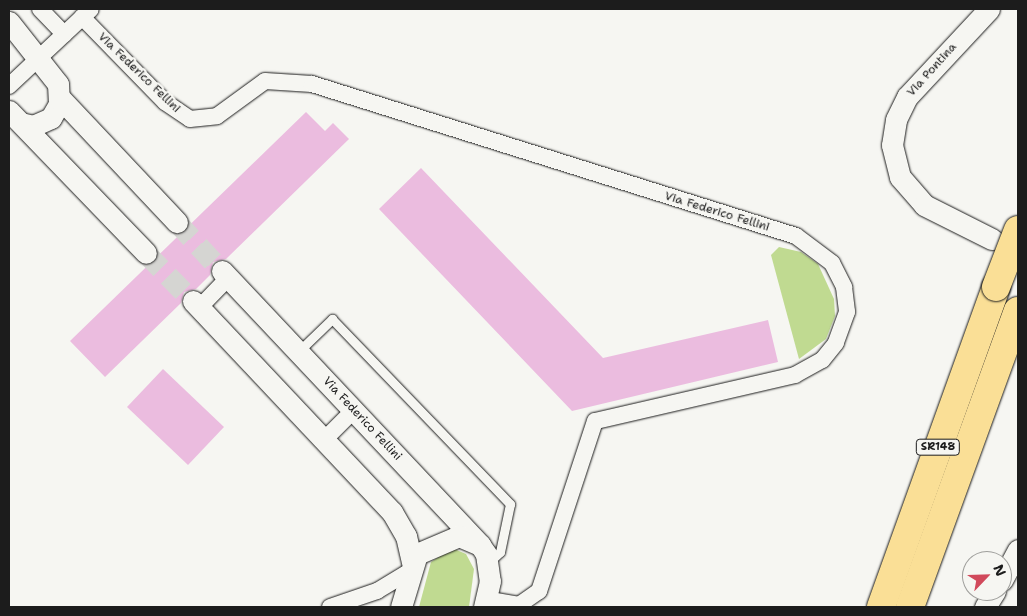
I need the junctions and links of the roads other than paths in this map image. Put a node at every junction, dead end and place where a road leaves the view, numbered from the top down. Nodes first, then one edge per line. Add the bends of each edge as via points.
1 (40, 9) edge
2 (989, 9) edge
3 (86, 13) edge
4 (9, 22) edge
5 (64, 34) junction
6 (40, 56) junction
7 (9, 86) edge
8 (59, 97) junction
9 (15, 117) edge
10 (177, 222) tunnel mouth
11 (1018, 230) edge
12 (992, 239) dead end
13 (146, 253) tunnel mouth
14 (226, 274) joint
15 (196, 305) joint
16 (1018, 312) edge
17 (300, 350) junction
18 (354, 411) junction
19 (324, 440) junction
20 (903, 542) junction
21 (1018, 550) edge
22 (484, 553) junction
23 (1012, 561) edge
24 (410, 568) junction
25 (485, 603) edge
26 (330, 607) edge
27 (401, 607) edge
28 (876, 607) edge
29 (881, 607) edge
30 (910, 607) edge

1 - 5 street
2 - 12 street, Via Pontina via 907,97 896,120 892,145 900,177 924,204
3 - 5 street
3 - 25 street, Via Federico Fellini via 165,102 190,119 217,116 265,81 312,84 796,236 832,263 844,287 847,312 836,343 822,360 794,376 595,421 542,587 519,605
4 - 6 street
5 - 6 street
6 - 7 street
6 - 8 street via 57,79
8 - 9 street via 57,110 47,122 33,126
8 - 10 street
9 - 13 street
11 - 20 highway, SR148, bridge
14 - 15 street
14 - 17 street, Via Federico Fellini
15 - 19 street
16 - 30 highway, SR148
17 - 18 street, Via Federico Fellini
17 - 22 lane via 332,320 510,504 500,552
18 - 19 street
18 - 22 street, Via Federico Fellini
19 - 24 street via 397,518
20 - 28 highway
20 - 29 highway, SR148
21 - 23 street
22 - 24 street via 464,536 449,537 420,552
22 - 25 street
24 - 26 street via 377,591
24 - 27 street

